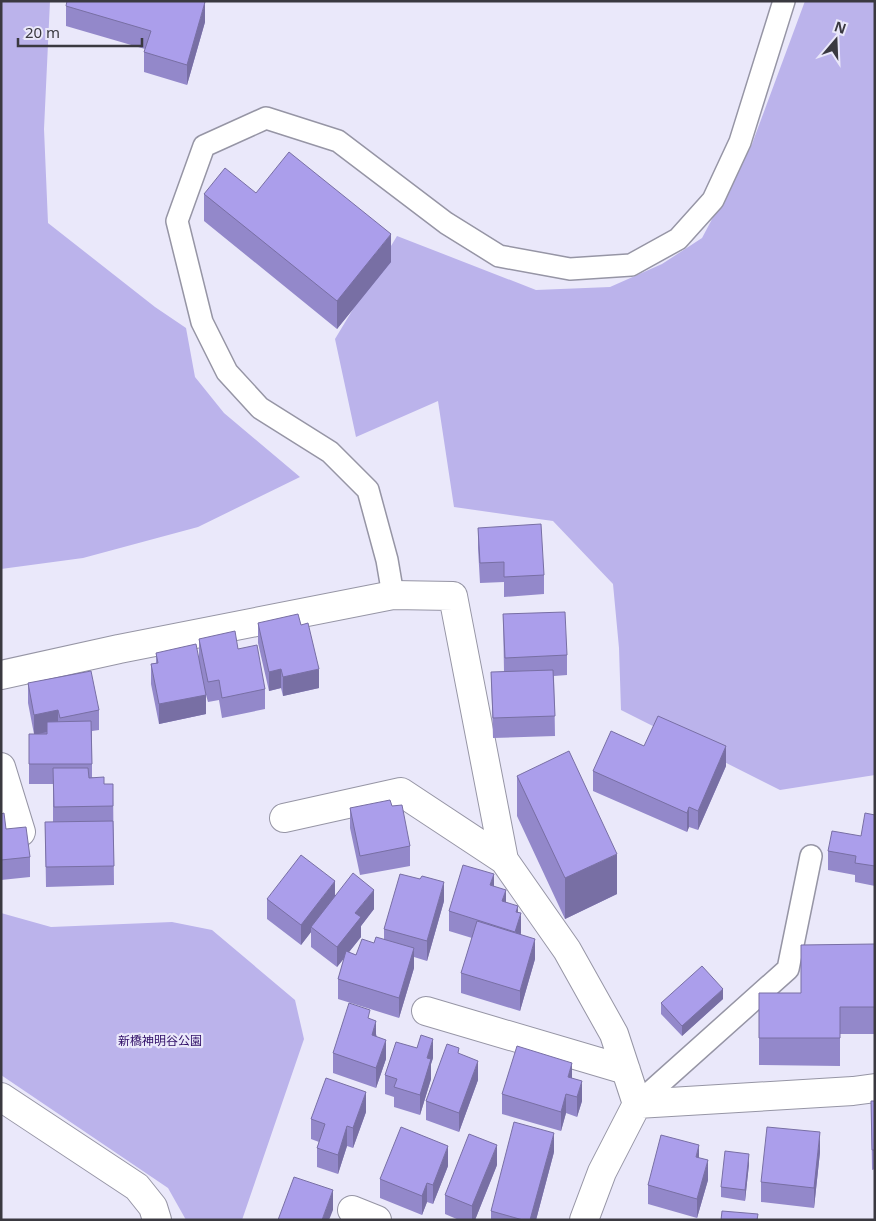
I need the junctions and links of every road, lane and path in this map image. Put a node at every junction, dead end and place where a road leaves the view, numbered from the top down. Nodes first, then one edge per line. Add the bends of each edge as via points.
1 (784, 1) edge
2 (392, 595) junction
3 (1, 675) edge
4 (1, 768) edge
5 (284, 818) dead end
6 (21, 832) edge
7 (811, 856) dead end
8 (504, 860) junction
9 (426, 1011) dead end
10 (626, 1070) junction
11 (875, 1088) edge
12 (1, 1097) edge
13 (637, 1104) junction
14 (352, 1210) dead end
15 (157, 1220) edge
16 (377, 1220) edge
17 (584, 1220) edge

1 - 2 lane via 740,142 713,200 678,239 630,265 570,270 499,256 446,223 338,141 266,118 204,146 177,221 202,322 227,372 260,408 330,452 368,490 387,560
2 - 3 street
2 - 8 street via 453,596
4 - 6 street
5 - 8 street via 401,792
7 - 13 lane via 788,969
8 - 10 street via 566,950 614,1034
9 - 10 street
10 - 13 street
11 - 13 street
12 - 15 street via 137,1188 153,1207
13 - 17 street via 602,1172
14 - 16 street

